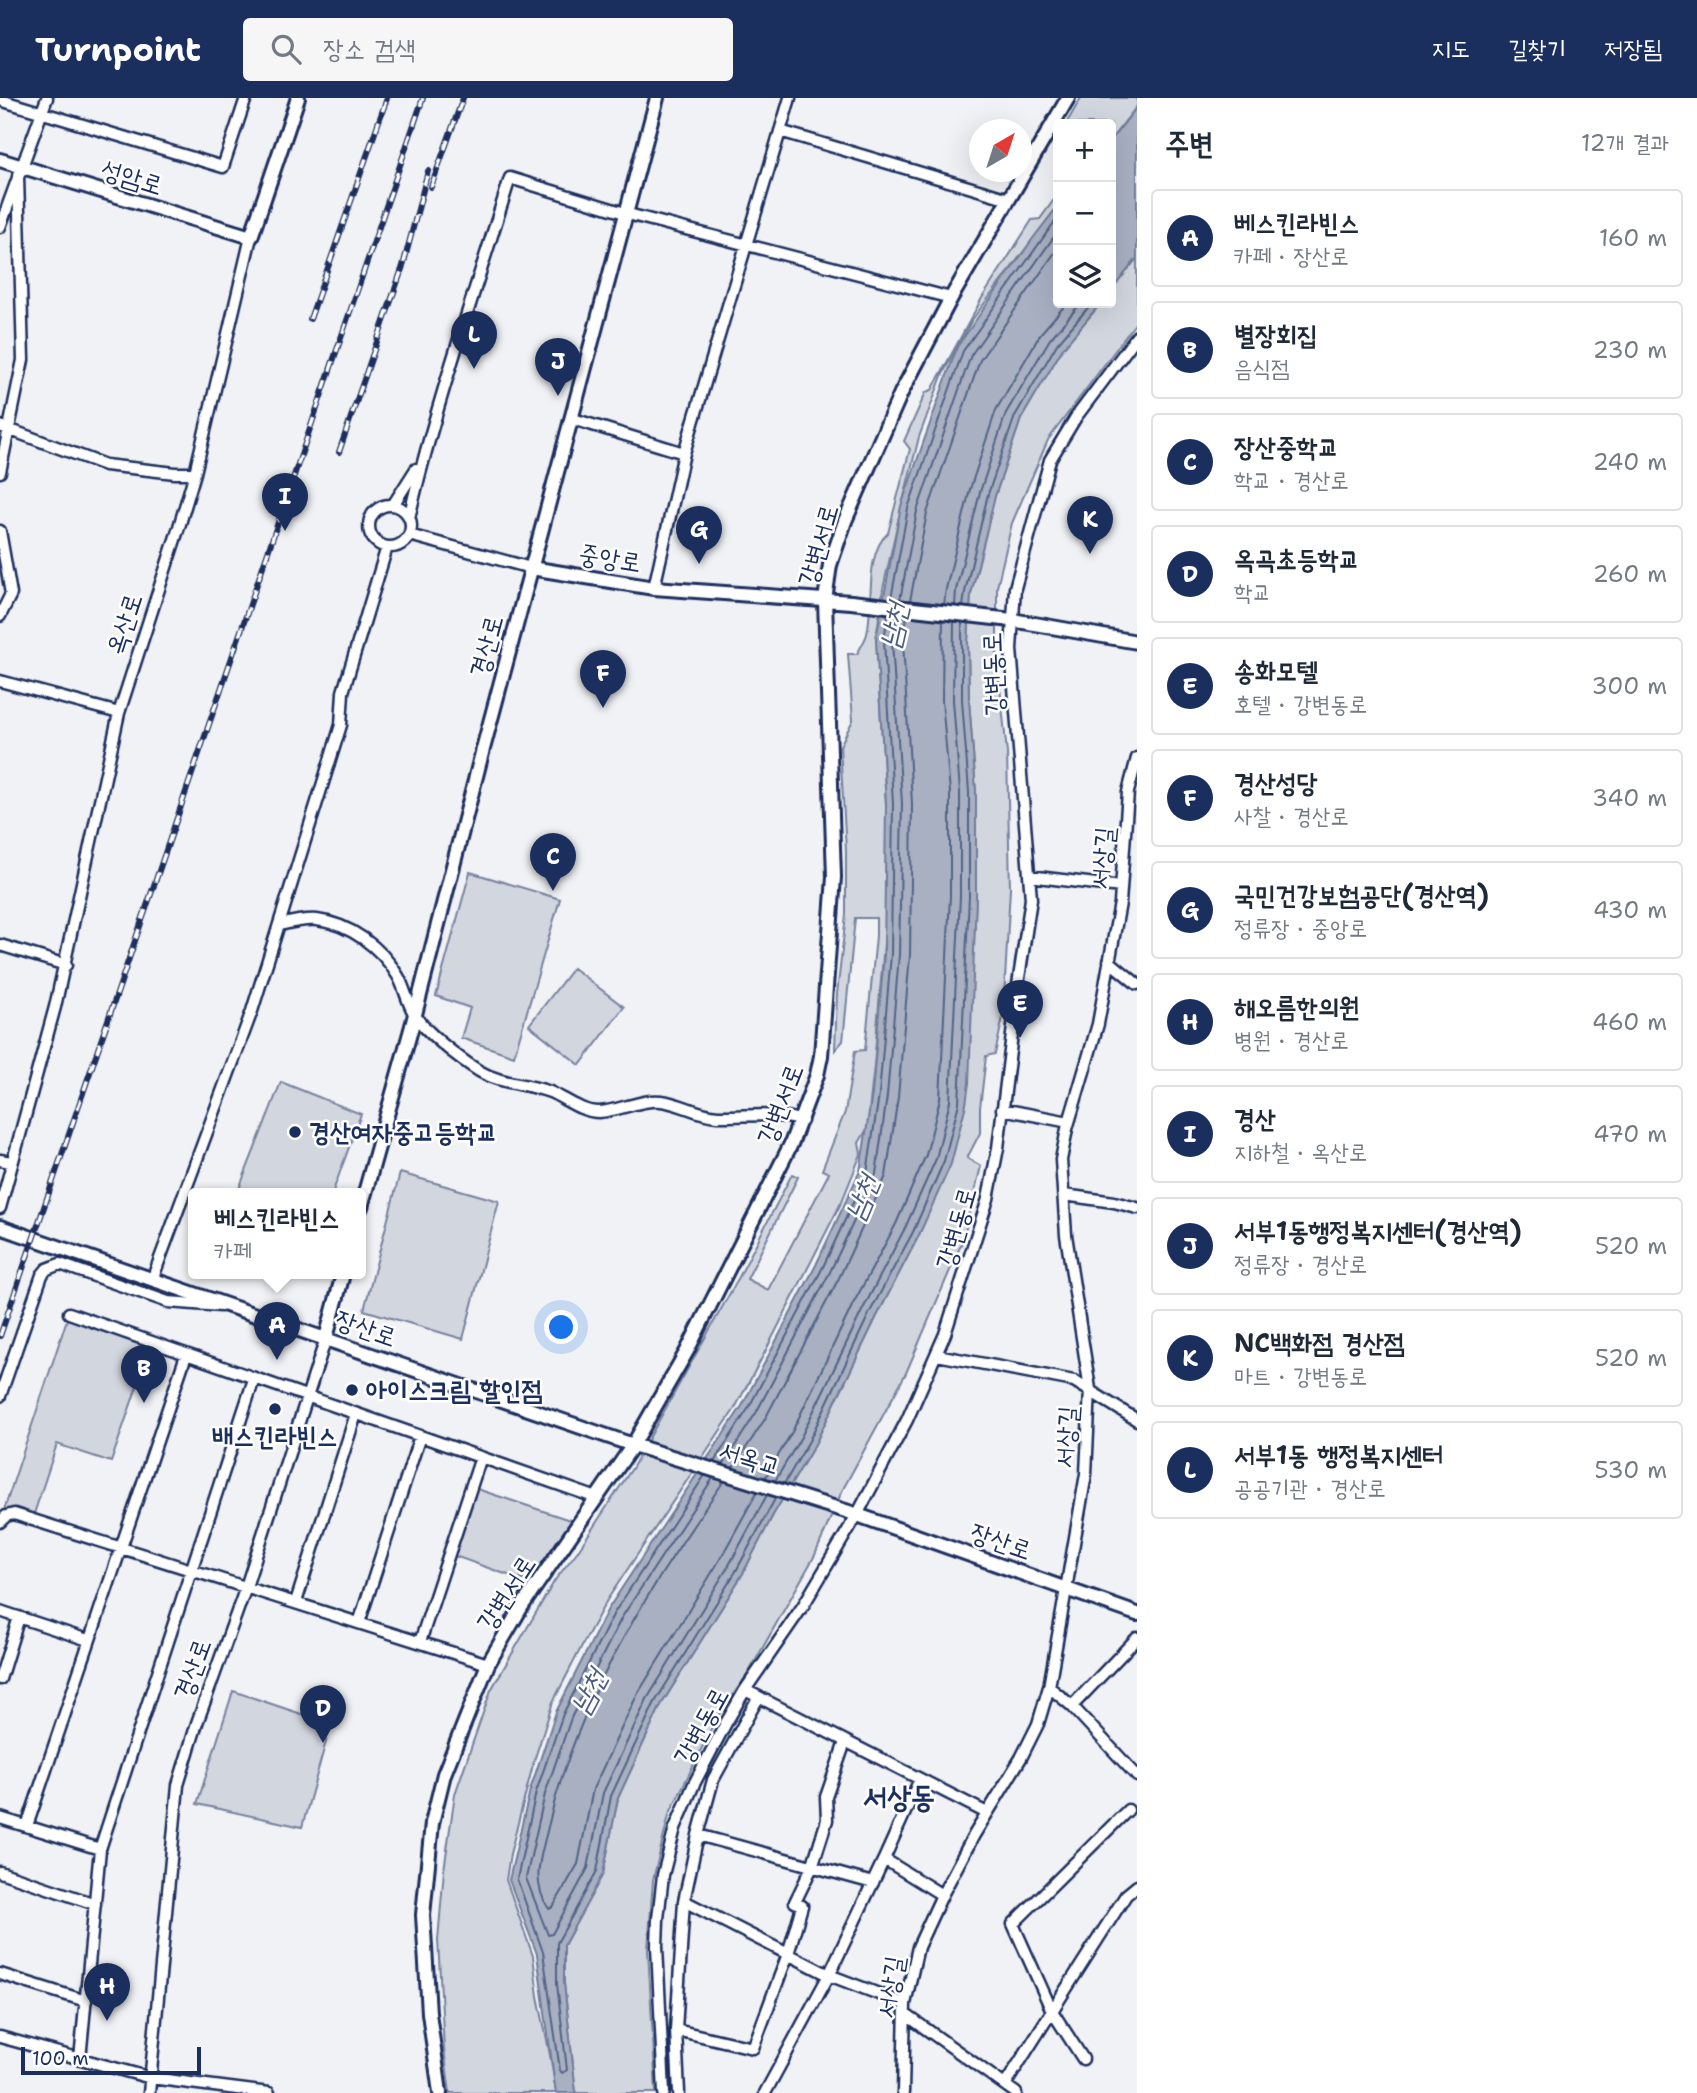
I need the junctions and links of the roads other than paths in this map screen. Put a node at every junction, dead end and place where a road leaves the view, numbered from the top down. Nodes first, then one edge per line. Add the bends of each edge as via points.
1 (47, 98) edge
2 (246, 98) edge
3 (298, 98) edge
4 (657, 98) edge
5 (790, 98) edge
6 (1068, 98) edge
7 (0, 100) edge
8 (42, 113) junction
9 (780, 131) junction
10 (0, 160) edge
11 (20, 171) junction
12 (1009, 199) junction
13 (628, 214) junction
14 (0, 227) edge
15 (251, 237) junction
16 (746, 245) junction
17 (951, 299) junction
18 (1137, 337) edge
19 (573, 419) junction
20 (4, 428) edge
21 (427, 442) junction
22 (684, 453) junction
23 (0, 472) edge
24 (195, 473) junction
25 (393, 505) junction
26 (409, 518) junction
27 (0, 531) edge
28 (410, 534) junction
29 (387, 547) junction
30 (531, 568) junction
31 (654, 588) junction
32 (825, 600) junction
33 (0, 616) edge
34 (1012, 620) junction
35 (1137, 642) edge
36 (0, 681) edge
37 (119, 713) junction
38 (1137, 758) edge
39 (1133, 793) edge
40 (1029, 876) junction
41 (1121, 887) junction
42 (280, 925) junction
43 (0, 944) edge
44 (1109, 961) junction
45 (66, 965) junction
46 (1137, 984) edge
47 (415, 1015) junction
48 (1002, 1110) junction
49 (802, 1121) junction
50 (1069, 1122) junction
51 (0, 1160) edge
52 (11, 1165) junction
53 (366, 1189) edge
54 (1064, 1195) junction
55 (0, 1208) edge
56 (1137, 1208) edge
57 (0, 1227) edge
58 (342, 1279) edge
59 (152, 1280) junction
60 (233, 1307) junction
61 (69, 1313) dead end
62 (326, 1338) junction
63 (186, 1355) junction
64 (937, 1355) junction
65 (254, 1378) junction
66 (1090, 1389) junction
67 (0, 1396) edge
68 (307, 1397) junction
69 (356, 1414) junction
70 (1136, 1418) edge
71 (420, 1436) junction
72 (635, 1446) junction
73 (481, 1457) junction
74 (597, 1498) junction
75 (853, 1514) junction
76 (0, 1522) edge
77 (119, 1547) junction
78 (191, 1570) junction
79 (246, 1587) junction
80 (1066, 1588) junction
81 (296, 1602) junction
82 (0, 1611) edge
83 (1137, 1614) edge
84 (19, 1618) junction
85 (359, 1623) junction
86 (1137, 1638) edge
87 (88, 1640) junction
88 (420, 1642) junction
89 (488, 1664) junction
90 (0, 1679) edge
91 (1049, 1687) junction
92 (745, 1690) junction
93 (758, 1698) junction
94 (1072, 1706) junction
95 (845, 1742) junction
96 (1137, 1776) edge
97 (920, 1779) junction
98 (1128, 1810) dead end
99 (987, 1813) junction
100 (0, 1818) edge
101 (27, 1826) junction
102 (698, 1835) junction
103 (100, 1849) junction
104 (884, 1859) junction
105 (812, 1867) junction
106 (0, 1872) edge
107 (873, 1883) junction
108 (1137, 1886) edge
109 (942, 1895) junction
110 (684, 1901) junction
111 (95, 1904) junction
112 (789, 1954) junction
113 (0, 1975) edge
114 (829, 1975) junction
115 (86, 2001) junction
116 (905, 2009) junction
117 (1052, 2011) junction
118 (676, 2030) junction
119 (0, 2037) edge
120 (80, 2059) junction
121 (1083, 2059) dead end
122 (150, 2078) junction
123 (1005, 2085) junction
124 (149, 2093) edge
125 (269, 2093) edge
126 (440, 2093) edge
127 (664, 2093) edge
128 (680, 2093) edge
129 (765, 2093) edge
130 (903, 2093) edge
131 (1016, 2093) edge

1 - 8 street
2 - 8 street via 223,167
3 - 15 street, 옥산로
4 - 13 street, 경산로
5 - 9 street
6 - 12 street, 강변서로
7 - 8 street
8 - 11 street
9 - 12 street
9 - 16 street
10 - 11 street, 성암로
11 - 14 street
11 - 15 street, 성암로
11 - 20 street via 23,360
12 - 17 street, 강변서로
13 - 16 street
13 - 19 street, 경산로
13 - 21 street via 510,178
15 - 24 street, 옥산로
16 - 17 street
16 - 22 street
17 - 32 street, 강변서로 via 901,393 845,521 830,565
18 - 34 street, 강변동로 via 1076,417 1051,460 1020,564
19 - 22 street
19 - 30 street, 경산로
20 - 23 street
20 - 24 street via 105,465
21 - 25 street via 413,477
21 - 26 street
22 - 31 street
24 - 37 street, 옥산로
25 - 26 street
25 - 29 street via 377,509 369,521 370,535
26 - 28 street
27 - 33 street via 11,594
28 - 29 street via 400,545
28 - 30 street
29 - 42 street via 343,692 341,725
30 - 31 street, 중앙로
30 - 47 street, 경산로
31 - 32 street, 중앙로
32 - 34 street, 중앙로
32 - 49 street, 강변서로 via 834,877 821,1056
34 - 35 street
34 - 40 street, 강변동로
36 - 37 street
37 - 45 street, 옥산로
38 - 39 street, 서상길
39 - 41 street, 서상길
40 - 41 street
40 - 48 street, 강변동로 via 1031,899
41 - 44 street, 서상길
42 - 47 street via 317,920 365,939 397,975
42 - 59 street
43 - 45 street
44 - 46 street
44 - 50 street, 서상길 via 1098,1024
45 - 52 street, 옥산로
47 - 49 street via 479,1071 548,1092 589,1111 658,1100 701,1114 785,1114
47 - 53 street, 경산로
48 - 50 street
48 - 64 street, 강변동로 via 988,1199
49 - 72 street, 강변서로 via 713,1302
50 - 54 street, 서상길 via 1061,1160
51 - 52 street
52 - 55 street, 옥산로
54 - 56 street
54 - 66 street, 서상길
57 - 59 street, 장산로
58 - 62 street, 경산로
59 - 60 street, 장산로
60 - 62 street, 장산로
60 - 67 street via 169,1302 60,1264 53,1266 42,1275
61 - 63 street
62 - 68 street, 경산로
62 - 72 street, 장산로
63 - 65 street
63 - 77 street
64 - 66 street via 1039,1373
64 - 75 street, 강변동로 via 907,1420
65 - 68 street
65 - 78 street
66 - 70 street
66 - 80 street, 서상길 via 1086,1474
68 - 69 street
68 - 79 street, 경산로
69 - 71 street
69 - 81 street
71 - 73 street
71 - 85 street
72 - 74 street, 강변서로
72 - 75 street, 서옥교
73 - 74 street
73 - 88 street
74 - 89 street, 강변서로
75 - 80 street, 장산로
75 - 92 street, 강변동로 via 803,1606
76 - 77 street via 14,1514
77 - 78 street
77 - 87 street
78 - 79 street
78 - 103 street
79 - 81 street
79 - 122 street, 경산로 via 178,1785
80 - 83 street, 장산로
80 - 91 street, 서상길
81 - 85 street
82 - 84 street
84 - 87 street
84 - 90 street
85 - 88 street
86 - 94 street
87 - 101 street
88 - 89 street
89 - 126 street, 강변서로 via 444,1774 426,1868 423,1914 429,2013
91 - 94 street
91 - 99 street, 서상길 via 1038,1724
92 - 93 street
92 - 127 street, 강변동로 via 694,1784 663,1875 657,1946
93 - 95 street
93 - 102 street via 713,1780
94 - 96 street
95 - 97 street
95 - 105 street via 826,1797 827,1820
97 - 99 street
97 - 104 street
98 - 117 street via 1013,1924
99 - 109 street, 서상길
100 - 101 street
101 - 103 street
102 - 105 street
102 - 110 street
103 - 111 street
104 - 107 street
104 - 109 street
105 - 107 street
105 - 112 street via 795,1902 802,1906
106 - 111 street
107 - 114 street
108 - 117 street via 1126,1895
109 - 116 street, 서상길 via 918,1947
110 - 112 street
110 - 118 street
111 - 115 street
112 - 114 street
112 - 118 street via 753,2048
113 - 115 street
114 - 116 street
114 - 129 street
115 - 120 street
116 - 123 street
116 - 130 street, 서상길
117 - 121 street
117 - 123 street
118 - 128 street
119 - 120 street
120 - 122 street
122 - 124 street, 경산로
122 - 125 street
123 - 131 street

